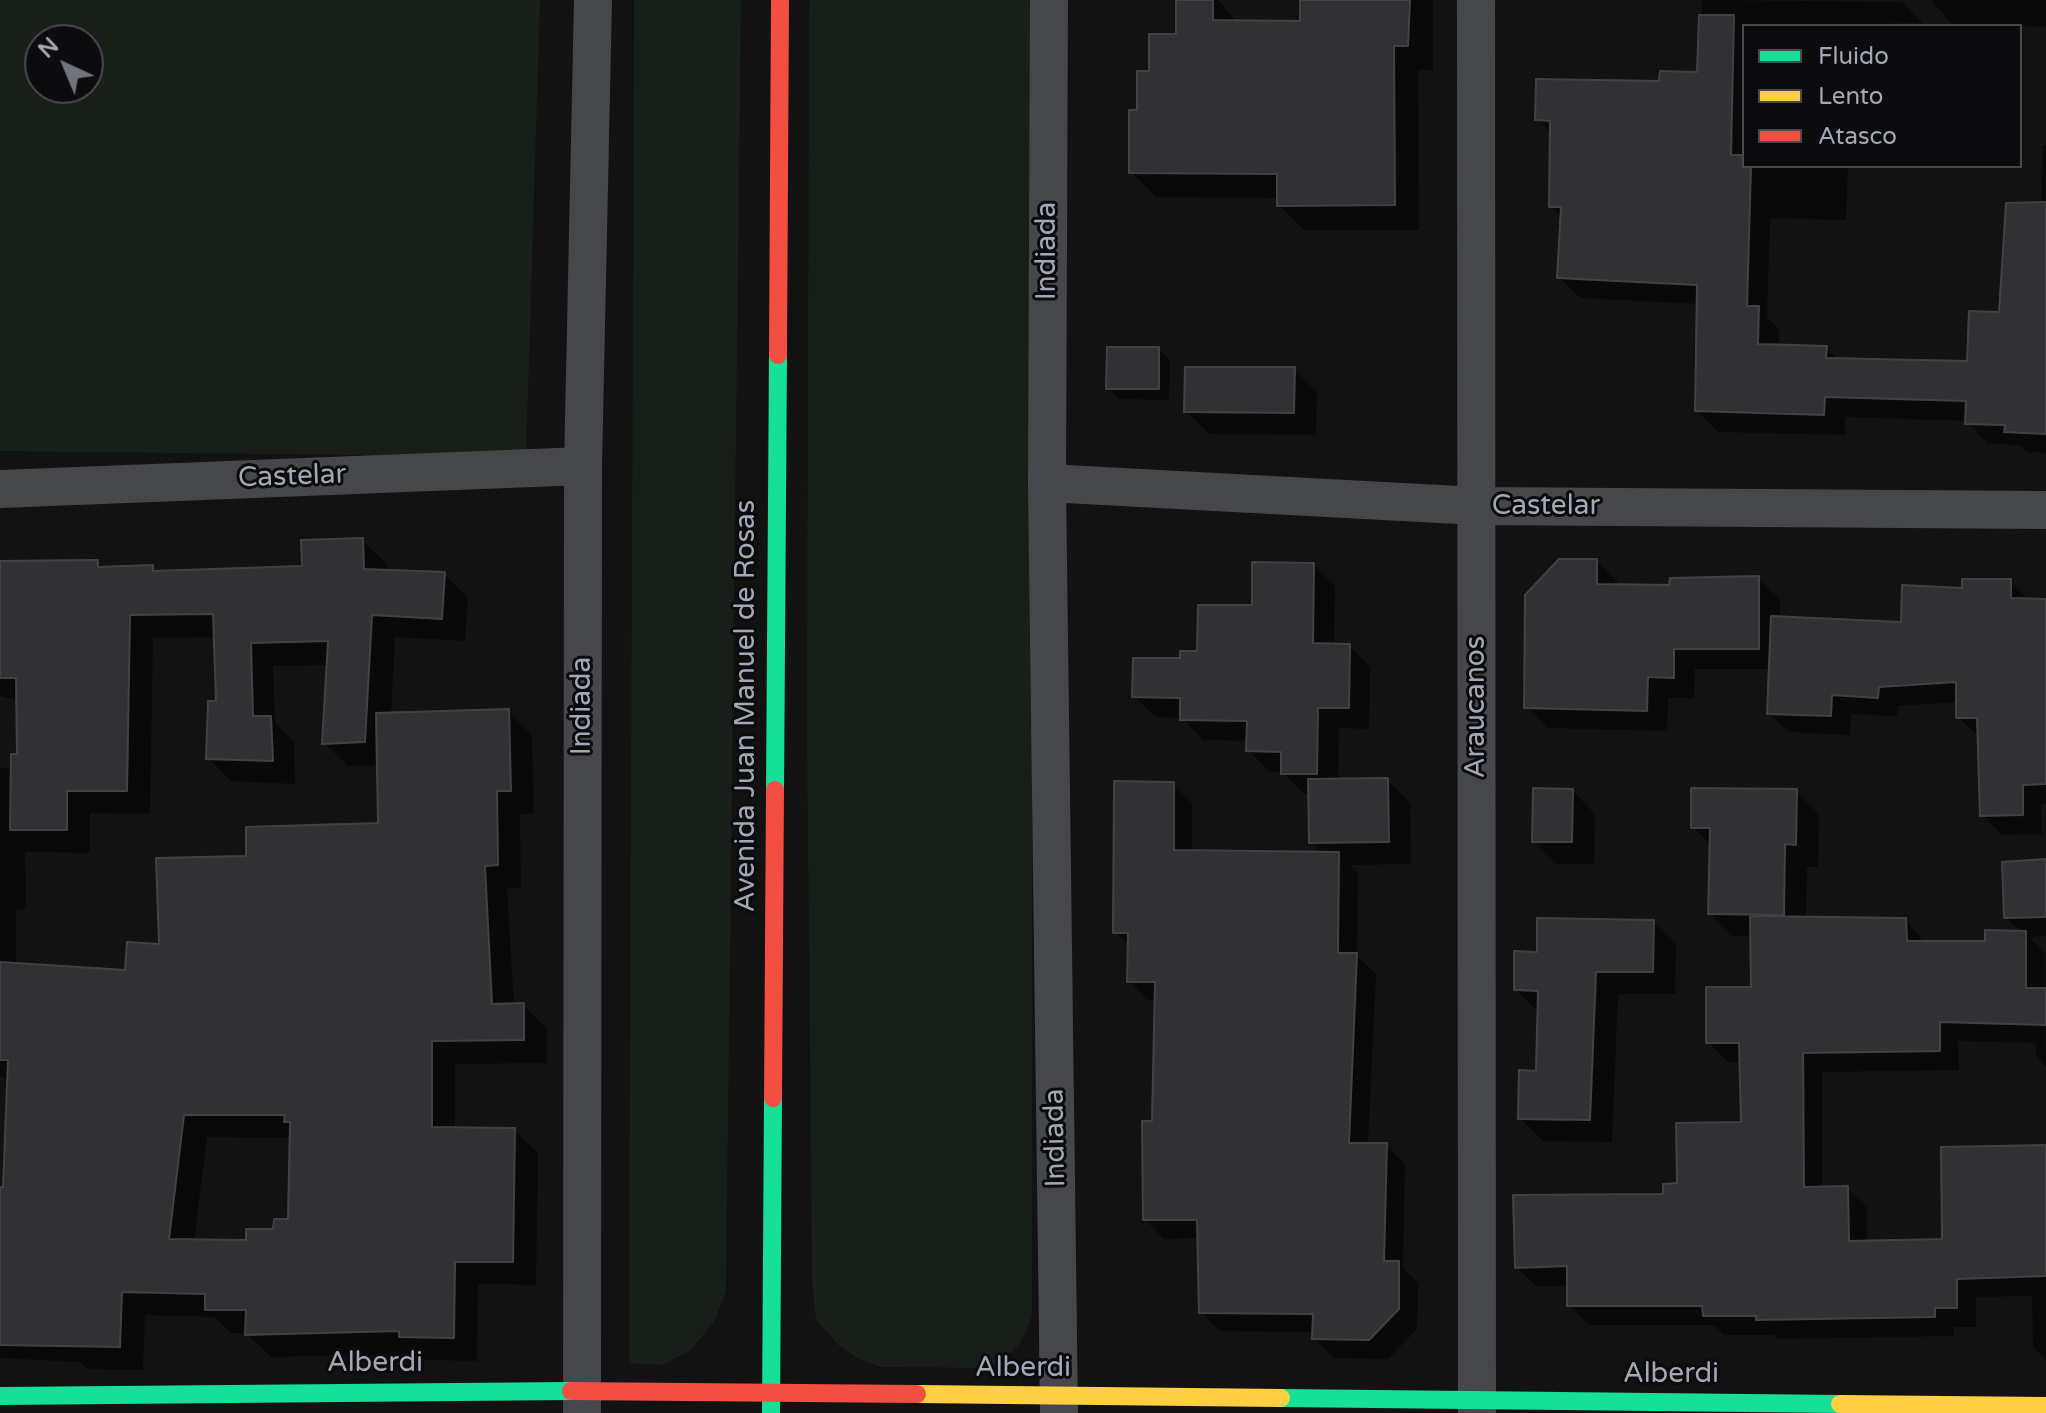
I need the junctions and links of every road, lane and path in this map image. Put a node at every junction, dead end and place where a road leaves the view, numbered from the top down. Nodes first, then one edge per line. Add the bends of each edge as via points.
1 (593, 0) edge
2 (780, 0) edge
3 (1049, 0) edge
4 (1476, 0) edge
5 (583, 466) junction
6 (1047, 483) junction
7 (0, 489) edge
8 (1477, 506) junction
9 (2046, 510) edge
10 (0, 1396) edge
11 (582, 1402) edge
12 (771, 1404) edge
13 (1059, 1404) edge
14 (2046, 1406) edge
15 (1477, 1407) edge

1 - 5 street, Indiada
2 - 12 street, Avenida Juan Manuel de Rosas
3 - 6 street, Indiada
4 - 8 street, Araucanos
5 - 7 street, Castelar
5 - 11 street, Indiada
6 - 8 street, Castelar
6 - 13 street, Indiada
8 - 9 street, Castelar
8 - 15 street, Araucanos
10 - 11 street, Alberdi
11 - 12 street, Alberdi
12 - 13 street, Alberdi
13 - 15 street, Alberdi
14 - 15 street, Alberdi

